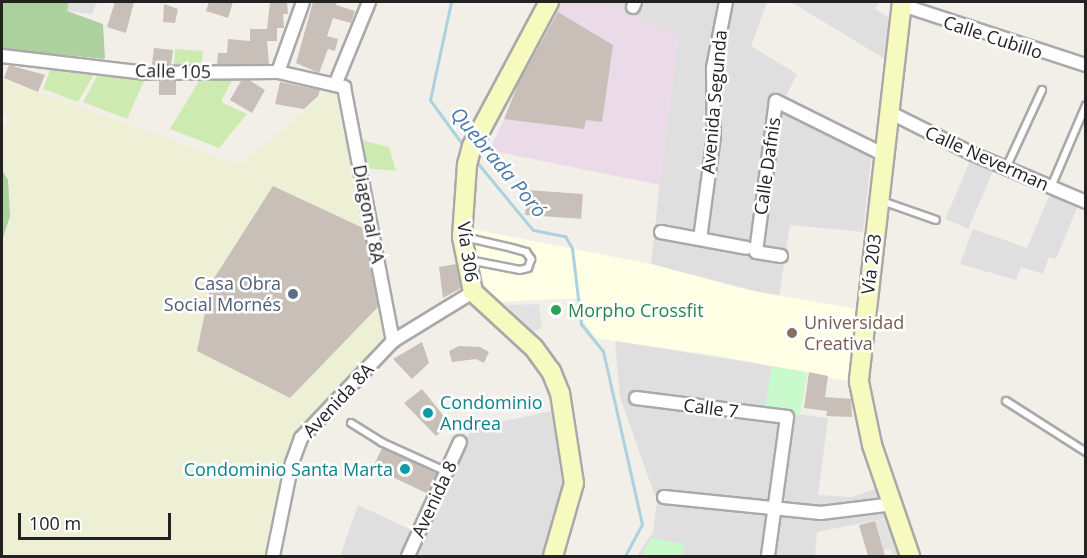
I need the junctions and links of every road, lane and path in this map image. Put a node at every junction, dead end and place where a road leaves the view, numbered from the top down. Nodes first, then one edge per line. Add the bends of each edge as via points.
1 (303, 2) edge
2 (369, 2) edge
3 (549, 2) edge
4 (726, 2) edge
5 (902, 3) edge
6 (2, 56) edge
7 (1086, 65) edge
8 (278, 72) junction
9 (340, 86) junction
10 (1042, 90) dead end
11 (1086, 105) edge
12 (889, 112) junction
13 (883, 154) junction
14 (1006, 168) junction
15 (1051, 187) junction
16 (879, 200) junction
17 (1086, 202) edge
18 (936, 220) dead end
19 (661, 232) dead end
20 (462, 237) junction
21 (700, 239) junction
22 (747, 248) dead end
23 (781, 256) dead end
24 (465, 259) junction
25 (473, 292) junction
26 (393, 341) junction
27 (636, 398) dead end
28 (1006, 401) dead end
29 (351, 423) dead end
30 (460, 442) dead end
31 (1086, 452) edge
32 (447, 472) junction
33 (664, 497) dead end
34 (893, 504) junction
35 (776, 507) junction
36 (273, 556) edge
37 (408, 556) edge
38 (552, 556) edge
39 (768, 556) edge
40 (910, 556) edge

1 - 8 street
2 - 9 street
3 - 20 street, Vía 306 via 472,146 466,165
4 - 21 street, Avenida Segunda via 713,68 714,135
5 - 7 street, Calle Cubillo
5 - 12 street, Vía 203
6 - 8 street, Calle 105 via 146,73
8 - 9 street, Calle 105
9 - 26 street, Diagonal 8A
10 - 14 lane
11 - 15 lane
12 - 13 street, Vía 203
12 - 14 street, Calle Neverman
13 - 16 street, Vía 203
13 - 23 street, Calle Dafnis via 776,101 756,252
14 - 15 street, Calle Neverman
15 - 17 street, Calle Neverman
16 - 18 lane
16 - 34 street, Vía 203 via 859,382 873,445
19 - 21 street
20 - 24 street, Vía 306
20 - 24 lane via 526,252 531,259 528,268 520,270
21 - 22 street
24 - 25 street, Vía 306
25 - 26 street, Avenida 8A
25 - 38 street, Vía 306 via 534,348 551,371 560,393 574,483
26 - 36 street, Avenida 8A via 301,438
27 - 35 street, Calle 7 via 787,417
28 - 31 lane
29 - 32 lane via 381,442
30 - 32 street, Avenida 8
32 - 37 street, Avenida 8
33 - 35 street
34 - 35 street via 838,512
34 - 40 street, Vía 203
35 - 39 street

